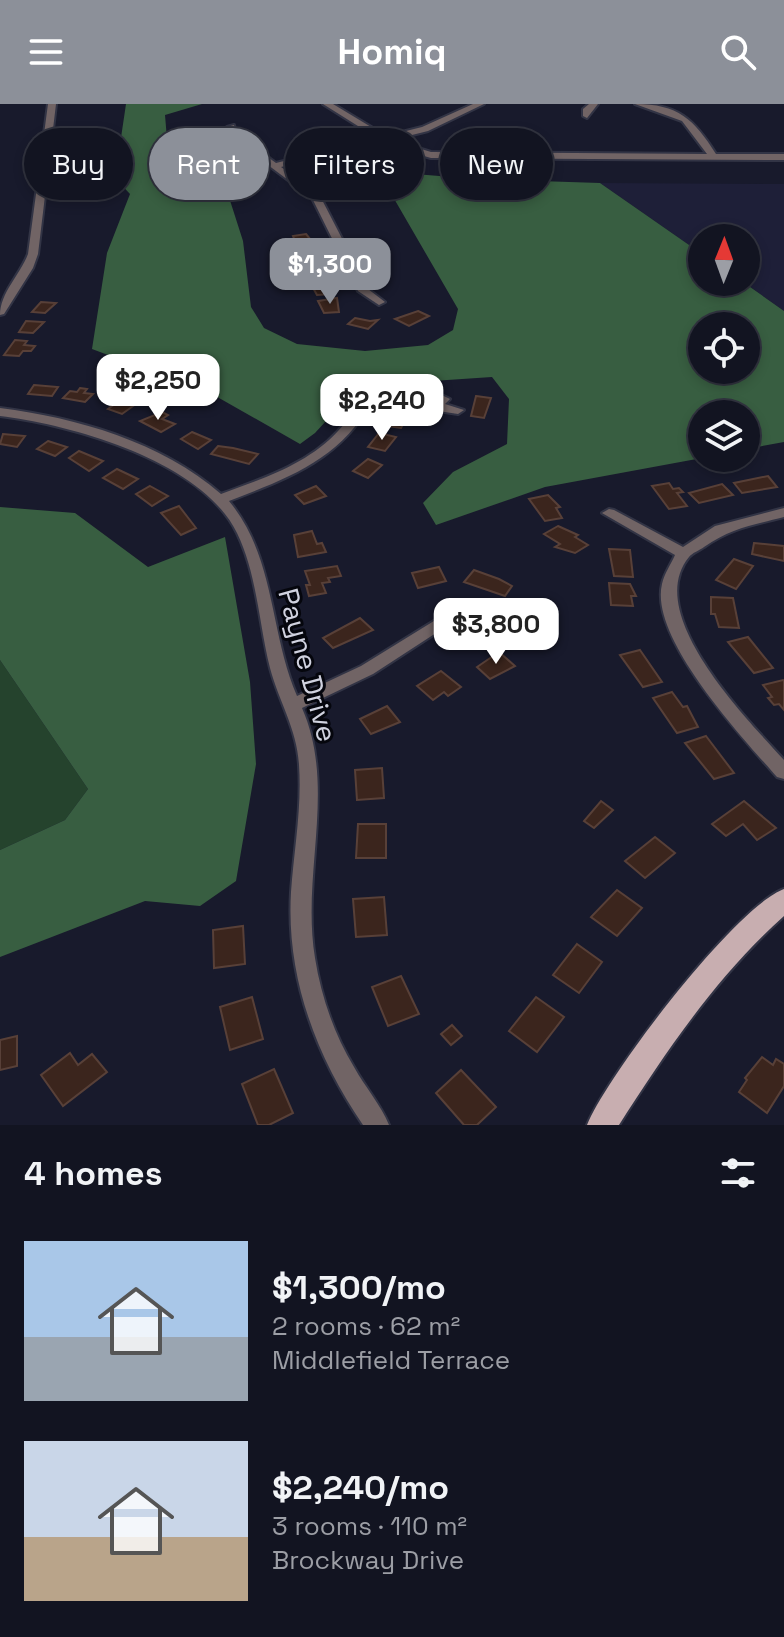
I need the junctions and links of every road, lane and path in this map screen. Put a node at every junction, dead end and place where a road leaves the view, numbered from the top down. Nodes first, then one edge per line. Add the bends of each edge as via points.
1 (52, 104) edge
2 (327, 104) edge
3 (480, 104) edge
4 (594, 104) edge
5 (639, 104) edge
6 (587, 116) dead end
7 (231, 127) dead end
8 (366, 128) edge
9 (424, 129) edge
10 (424, 153) edge
11 (784, 157) edge
12 (714, 158) junction
13 (285, 163) edge
14 (277, 165) junction
15 (379, 302) dead end
16 (0, 311) edge
17 (458, 410) dead end
18 (0, 412) edge
19 (220, 500) junction
20 (784, 512) edge
21 (609, 513) dead end
22 (682, 553) junction
23 (448, 620) dead end
24 (291, 706) junction
25 (784, 772) edge
26 (784, 900) edge
27 (377, 1125) edge
28 (602, 1125) edge

1 - 16 street via 33,254
2 - 8 street
3 - 9 street
4 - 6 street
5 - 12 street via 688,118
7 - 14 street via 232,135
10 - 12 street
11 - 12 street
13 - 14 street
14 - 15 street via 316,196 363,291
17 - 19 street via 434,405 444,399 431,394 409,401 368,397 348,430 320,455
18 - 19 street, Payne Drive via 63,421 117,439 182,472
19 - 24 street, Payne Drive via 243,531 252,555
20 - 22 street via 721,527
21 - 22 street
22 - 25 street via 669,585 674,628 709,684
23 - 24 street via 367,670
24 - 27 street, Payne Drive via 307,749 310,810 300,922 306,976 325,1037
26 - 28 main road via 695,988

